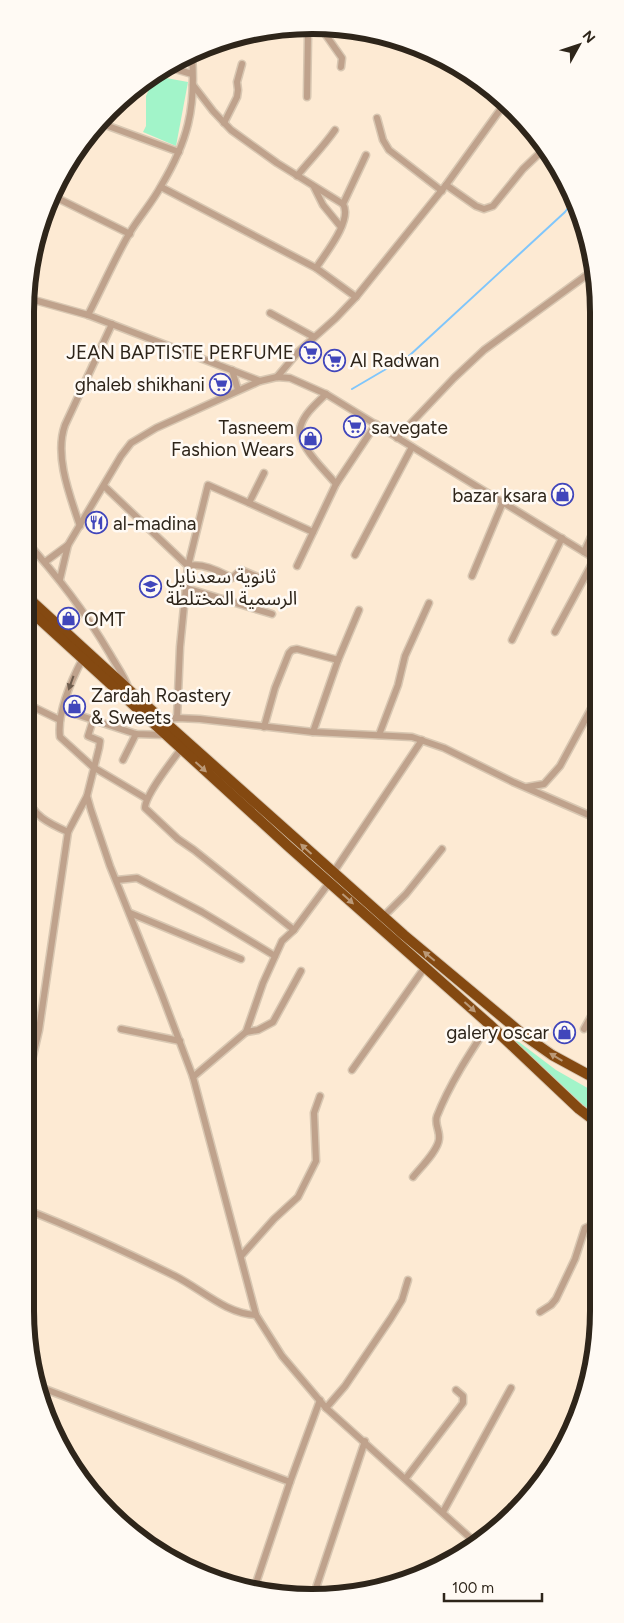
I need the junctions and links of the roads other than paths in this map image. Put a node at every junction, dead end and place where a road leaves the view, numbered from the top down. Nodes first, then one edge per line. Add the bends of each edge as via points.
1 (307, 34) edge
2 (325, 34) edge
3 (193, 60) edge
4 (242, 64) dead end
5 (341, 67) dead end
6 (176, 69) edge
7 (192, 74) junction
8 (193, 85) junction
9 (307, 97) dead end
10 (501, 108) edge
11 (377, 118) dead end
12 (224, 123) junction
13 (106, 125) edge
14 (335, 130) dead end
15 (179, 152) junction
16 (540, 153) edge
17 (366, 155) dead end
18 (297, 176) junction
19 (161, 186) junction
20 (313, 186) junction
21 (444, 188) junction
22 (58, 199) edge
23 (343, 204) junction
24 (341, 227) junction
25 (130, 234) junction
26 (316, 268) junction
27 (588, 274) edge
28 (356, 297) junction
29 (34, 300) edge
30 (270, 313) dead end
31 (88, 316) junction
32 (112, 324) junction
33 (314, 337) junction
34 (232, 370) junction
35 (277, 377) junction
36 (260, 381) junction
37 (238, 390) junction
38 (326, 394) junction
39 (376, 424) junction
40 (397, 438) junction
41 (412, 448) junction
42 (264, 474) dead end
43 (336, 484) junction
44 (104, 486) junction
45 (503, 502) junction
46 (249, 503) junction
47 (80, 526) junction
48 (313, 532) junction
49 (562, 538) junction
50 (590, 539) edge
51 (68, 545) junction
52 (34, 550) edge
53 (584, 552) junction
54 (355, 555) dead end
55 (590, 556) edge
56 (45, 562) junction
57 (188, 566) junction
58 (297, 566) dead end
59 (590, 570) edge
60 (472, 576) dead end
61 (258, 577) dead end
62 (60, 579) junction
63 (186, 588) junction
64 (34, 603) edge
65 (430, 603) dead end
66 (359, 610) dead end
67 (34, 614) edge
68 (272, 614) dead end
69 (555, 632) dead end
70 (512, 640) dead end
71 (83, 658) junction
72 (338, 660) junction
73 (130, 691) junction
74 (34, 707) edge
75 (63, 710) junction
76 (590, 711) edge
77 (178, 718) junction
78 (60, 720) junction
79 (93, 720) junction
80 (264, 726) junction
81 (162, 728) junction
82 (312, 732) junction
83 (136, 734) junction
84 (378, 735) junction
85 (422, 740) junction
86 (181, 749) junction
87 (123, 760) dead end
88 (93, 767) junction
89 (525, 788) junction
90 (87, 796) junction
91 (147, 799) junction
92 (34, 810) edge
93 (590, 816) edge
94 (68, 832) junction
95 (442, 849) dead end
96 (331, 878) junction
97 (117, 880) junction
98 (130, 913) junction
99 (379, 920) junction
100 (294, 930) junction
101 (275, 956) junction
102 (241, 959) dead end
103 (425, 967) junction
104 (301, 971) dead end
105 (590, 1018) edge
106 (489, 1024) junction
107 (121, 1029) dead end
108 (584, 1029) dead end
109 (246, 1032) junction
110 (180, 1041) junction
111 (34, 1051) edge
112 (352, 1070) dead end
113 (590, 1076) edge
114 (193, 1077) junction
115 (320, 1096) dead end
116 (590, 1118) edge
117 (413, 1177) dead end
118 (34, 1213) edge
119 (590, 1226) edge
120 (242, 1255) junction
121 (408, 1280) dead end
122 (540, 1312) dead end
123 (256, 1315) junction
124 (511, 1388) dead end
125 (45, 1389) edge
126 (456, 1390) dead end
127 (320, 1400) junction
128 (326, 1408) junction
129 (365, 1442) junction
130 (406, 1478) junction
131 (290, 1482) junction
132 (444, 1512) junction
133 (472, 1539) edge
134 (256, 1584) edge
135 (316, 1589) edge

1 - 9 street
2 - 5 street via 342,58
3 - 7 street
4 - 12 street via 236,97
6 - 7 street
7 - 8 street
8 - 12 street
8 - 15 street via 189,123
10 - 21 street
11 - 21 street via 389,150
12 - 18 street via 240,138
13 - 15 street
14 - 18 street
15 - 19 street
16 - 21 street via 489,208 480,208
17 - 23 street
18 - 20 street
19 - 25 street
19 - 26 street
20 - 23 street
20 - 24 street
21 - 28 street
22 - 25 street
23 - 24 street via 346,211
24 - 26 street
25 - 31 street
26 - 28 street
27 - 40 street via 484,350
28 - 33 street
29 - 31 street
30 - 33 street
31 - 32 street
32 - 34 street
32 - 47 street via 60,442 62,462
33 - 35 street
34 - 36 street
34 - 37 street
35 - 36 street
35 - 38 street via 297,380
36 - 37 street
37 - 44 street via 137,438 126,448
38 - 39 street
38 - 43 street via 307,414 301,424 300,437
39 - 40 street
39 - 43 street
40 - 41 street
41 - 45 street
41 - 54 street
42 - 46 street
43 - 48 street
44 - 47 street
44 - 57 street
45 - 49 street
45 - 60 street
46 - 48 street
46 - 57 street via 208,485
47 - 51 street
48 - 58 street
49 - 53 street
49 - 70 street
50 - 53 street
51 - 56 street
51 - 62 street
52 - 56 street
53 - 55 street
56 - 62 street
57 - 61 street via 215,569 232,578 241,570
57 - 63 street
59 - 69 street
62 - 73 street via 89,619
63 - 68 street
63 - 77 street
64 - 73 highway
65 - 84 street via 405,656 398,686
66 - 72 street
67 - 71 highway
71 -> 75 street
71 - 81 highway
72 - 80 street via 297,649 290,651
72 - 82 street
73 - 81 highway
74 - 78 street
75 - 78 street
75 - 79 street
76 - 89 street via 560,766 544,784
77 - 80 street
77 - 81 street
78 - 88 street via 61,739
79 - 83 street
79 - 88 street via 88,736 100,741
80 - 82 street
81 - 83 street
81 - 86 highway
96 -> 81 highway
82 - 84 street
83 - 87 street
84 - 85 street via 404,735
85 - 89 street
85 - 96 street
86 - 91 street
86 -> 96 highway
88 - 90 street
88 - 91 street
89 - 93 street
90 - 94 street
90 - 97 street
91 - 100 street via 145,808 178,839
92 - 94 street via 43,820
94 - 111 street
95 - 99 street via 406,894
96 - 99 highway
96 - 100 street
97 - 98 street
97 - 101 street via 137,878
98 - 102 street
98 - 110 street
99 - 103 highway
113 -> 99 highway via 525,1036
100 - 101 street via 282,941
101 - 109 street
103 -> 106 highway
103 - 112 street
104 - 109 street via 273,1022
105 - 108 street
106 - 116 highway
106 - 117 street via 438,1115 439,1141
107 - 110 street
109 - 114 street
110 - 114 street
114 - 120 street
115 - 120 street via 314,1113 316,1161 298,1197
118 - 123 street via 176,1276 239,1312
119 - 122 street via 585,1228 556,1300
120 - 123 street
121 - 128 street via 402,1300 391,1318 345,1386
123 - 127 street via 282,1356
124 - 132 street
125 - 131 street
126 - 130 street via 463,1396 463,1403
127 - 128 street
127 - 131 street
128 - 129 street
129 - 130 street
129 - 135 street
130 - 132 street
131 - 134 street
132 - 133 street

